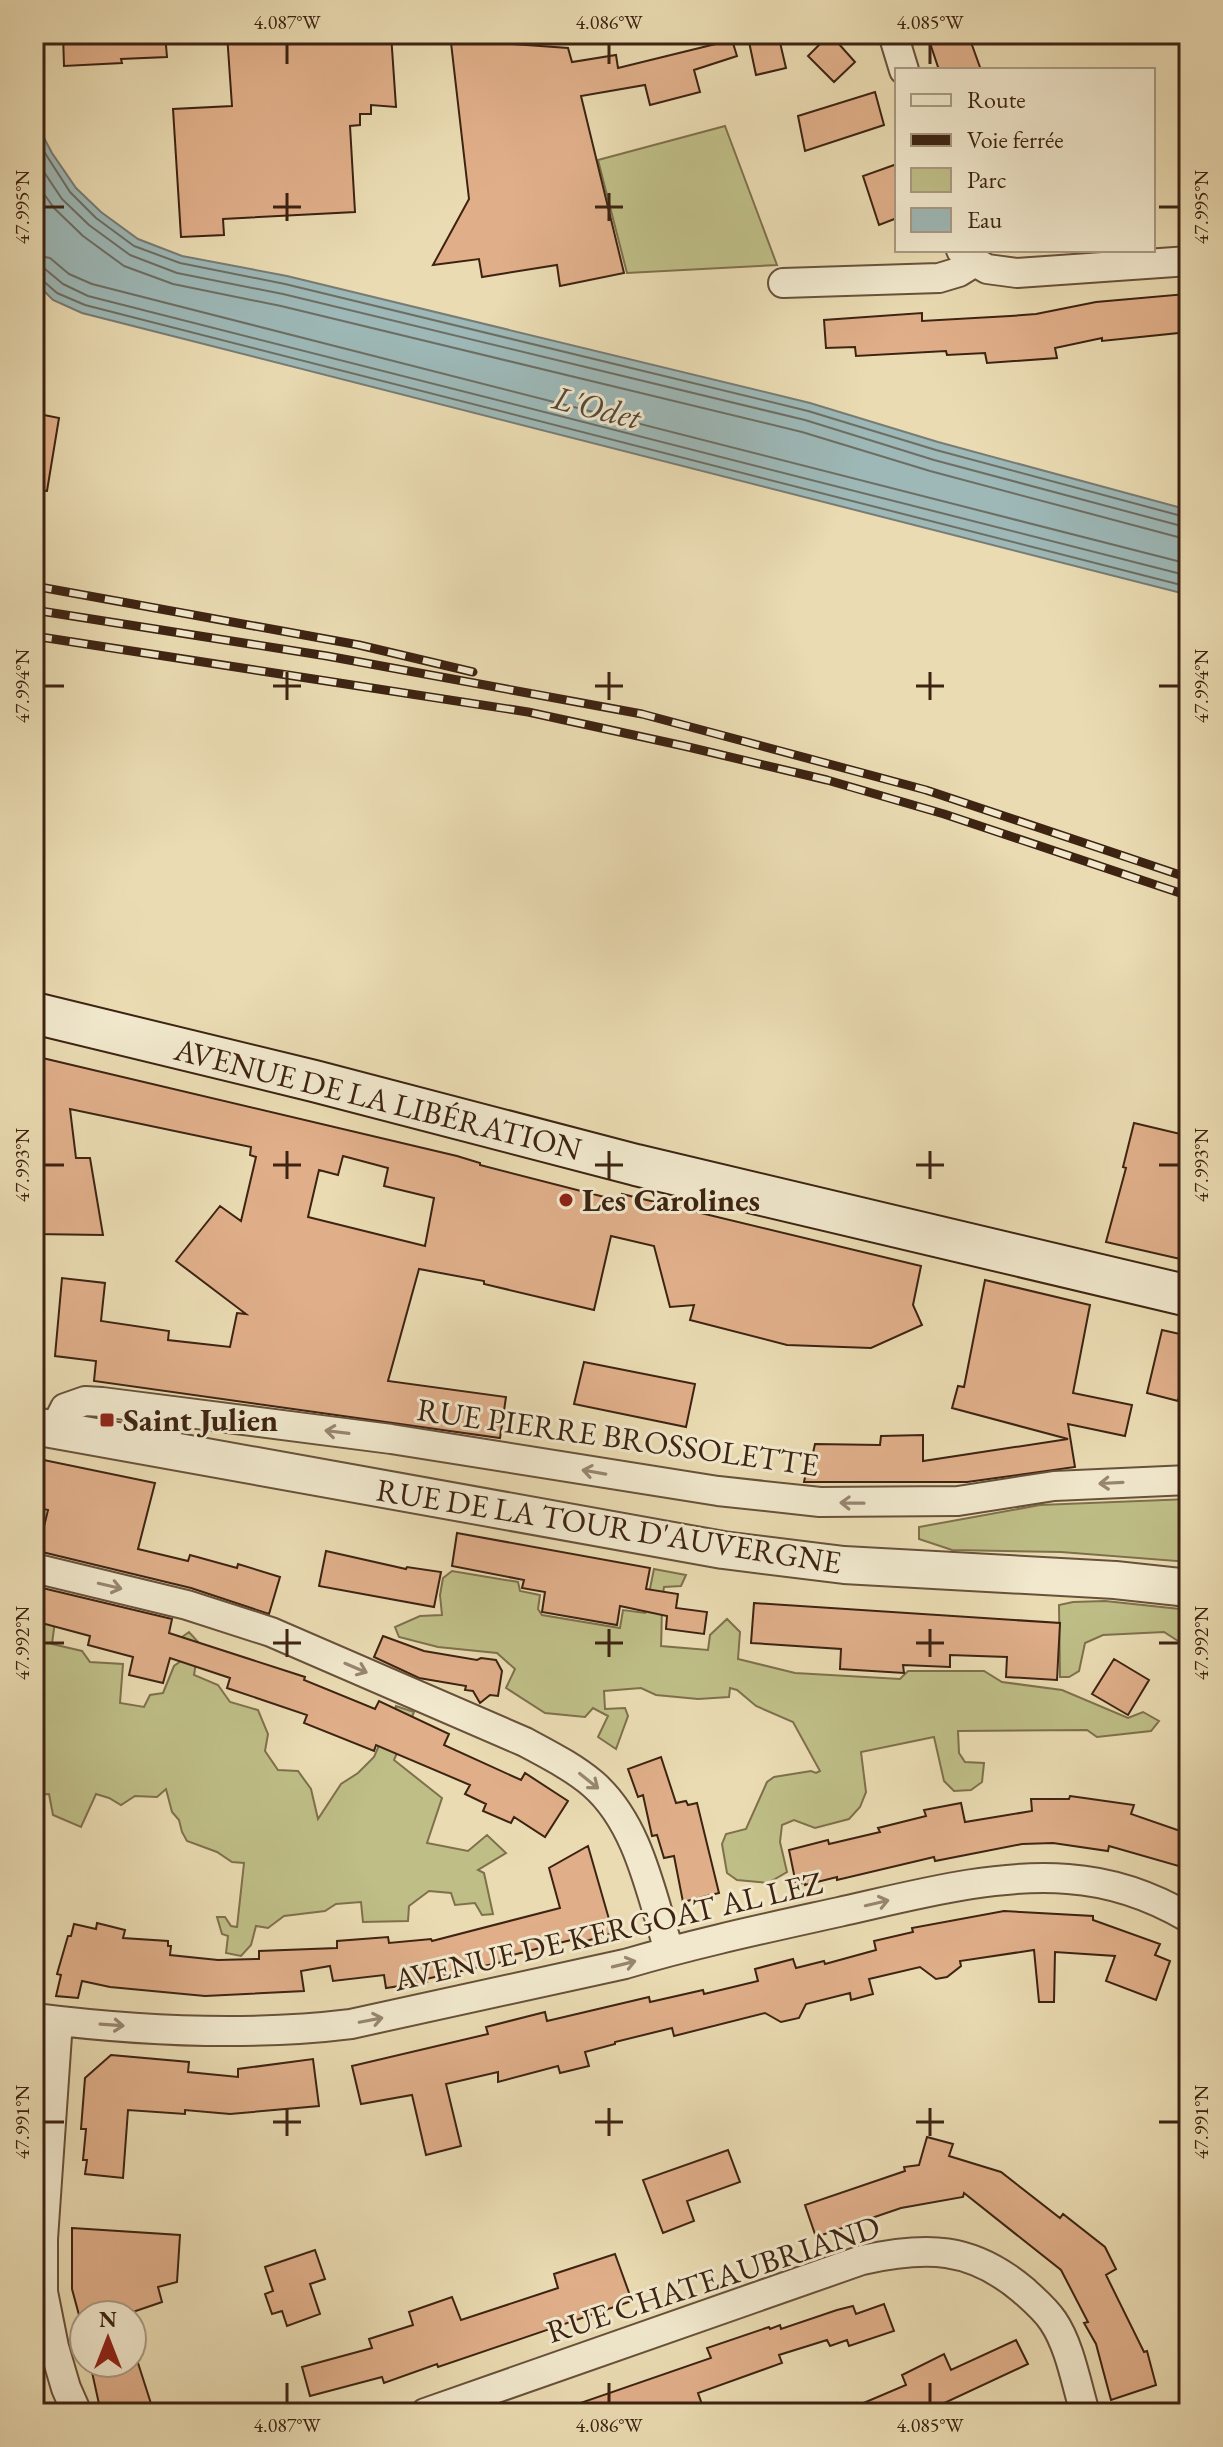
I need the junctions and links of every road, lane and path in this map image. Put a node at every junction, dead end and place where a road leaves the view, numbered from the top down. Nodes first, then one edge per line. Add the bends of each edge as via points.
1 (893, 34) edge
2 (903, 68) edge
3 (968, 256) edge
4 (1189, 261) edge
5 (783, 283) dead end
6 (34, 1013) edge
7 (1189, 1296) edge
8 (44, 1428) edge
9 (1189, 1480) edge
10 (34, 1568) edge
11 (1189, 1588) edge
12 (1189, 1918) edge
13 (669, 1950) junction
14 (46, 2019) edge
15 (77, 2413) edge
16 (425, 2413) edge
17 (1085, 2413) edge

1 - 2 street
3 - 4 street via 987,269 1017,273
3 - 5 street via 959,272 939,278
6 - 7 main road, AVENUE DE LA LIBÉRATION via 636,1165
9 -> 8 street, RUE PIERRE BROSSOLETTE via 1054,1486 958,1501 820,1502 102,1402 65,1408
8 - 11 street, RUE DE LA TOUR D'AUVERGNE via 738,1552 844,1565
10 -> 13 street via 260,1628 557,1759 584,1776 615,1807 636,1851
13 -> 12 street, AVENUE DE KERGOAT AL LEZ via 897,1899 1019,1880 1069,1879 1115,1886
14 -> 13 street, AVENUE DE KERGOAT AL LEZ via 198,2030 316,2028 429,2008
14 - 15 street via 43,2292 54,2347
16 - 17 street, RUE CHATEAUBRIAND via 862,2260 910,2251 957,2254 990,2267 1042,2307 1062,2338

